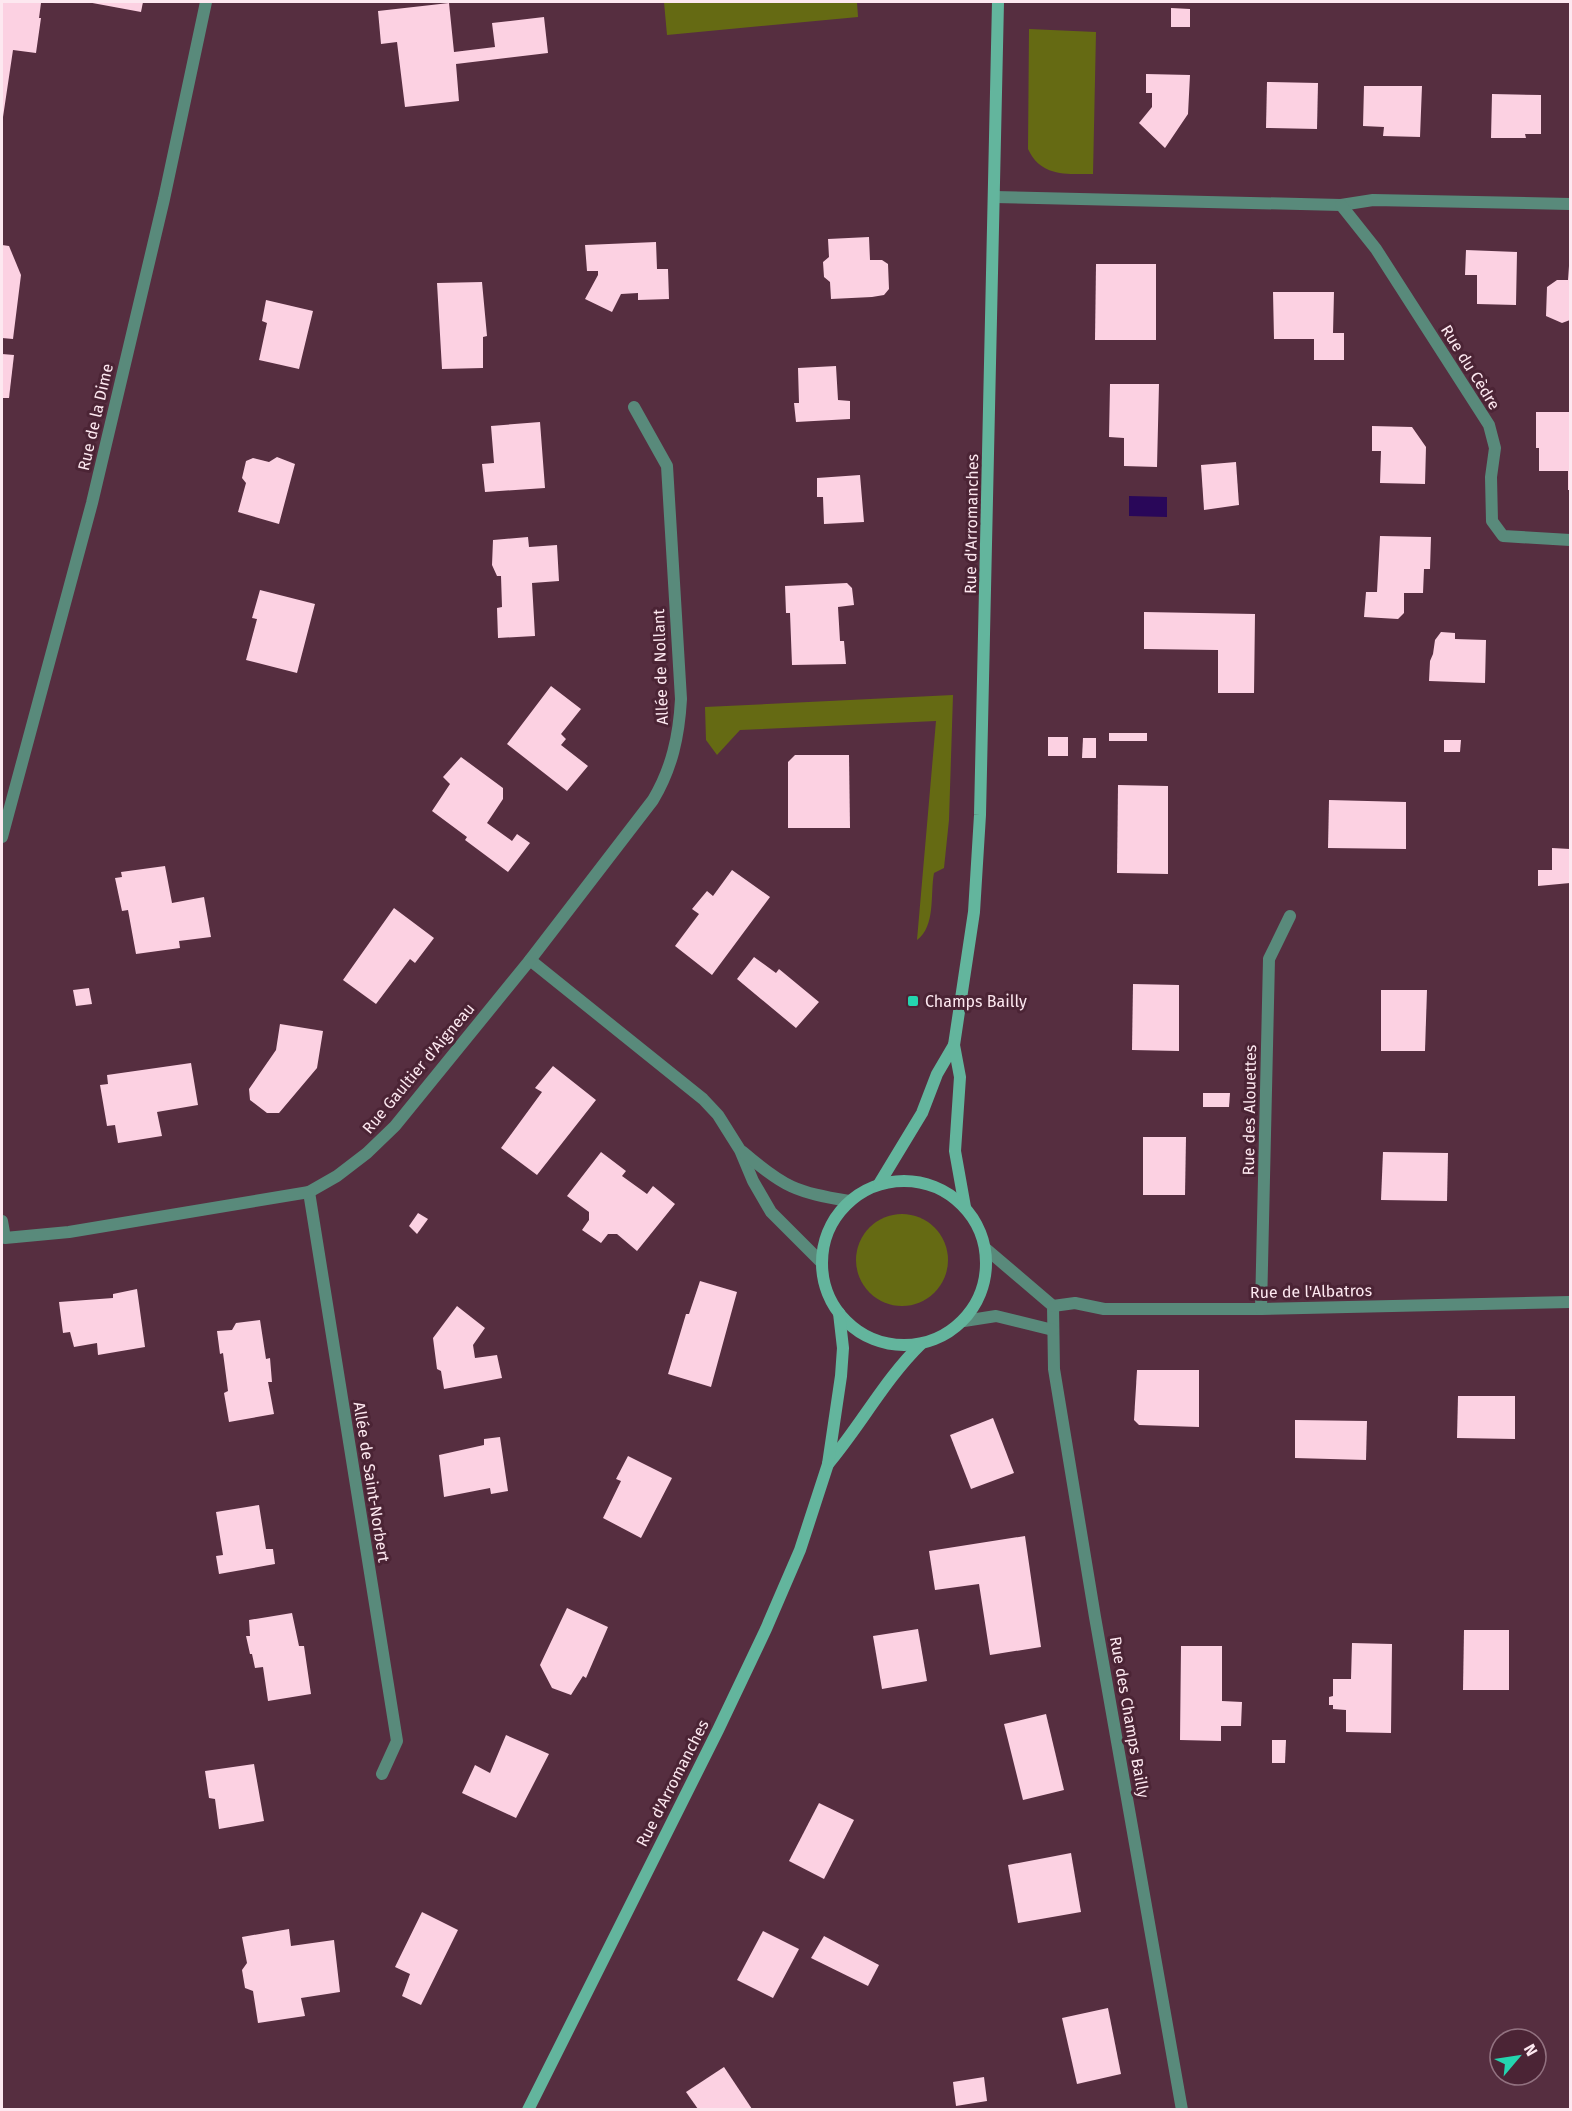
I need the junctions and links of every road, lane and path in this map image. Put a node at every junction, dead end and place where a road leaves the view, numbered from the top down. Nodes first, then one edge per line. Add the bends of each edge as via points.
1 (206, 2) edge
2 (998, 2) edge
3 (994, 197) junction
4 (1570, 204) edge
5 (1341, 205) junction
6 (634, 407) dead end
7 (1570, 540) edge
8 (2, 837) edge
9 (1290, 916) dead end
10 (530, 960) junction
11 (954, 1045) junction
12 (740, 1150) junction
13 (879, 1184) junction
14 (309, 1192) junction
15 (849, 1201) junction
16 (965, 1207) junction
17 (2, 1221) edge
18 (986, 1248) junction
19 (822, 1263) junction
20 (1570, 1302) edge
21 (1053, 1306) junction
22 (1261, 1309) junction
23 (839, 1313) junction
24 (963, 1321) junction
25 (1053, 1330) junction
26 (921, 1344) junction
27 (828, 1464) junction
28 (382, 1774) dead end
29 (528, 2109) edge
30 (1182, 2109) edge

1 - 8 street, Rue de la Dime via 92,503
2 - 3 main road, Rue d'Arromanches
3 - 5 street
3 - 11 main road, Rue d'Arromanches via 980,815 974,912
4 - 5 street via 1373,200
5 - 7 street, Rue du Cèdre via 1376,249 1489,425 1495,448 1492,521 1503,536
6 - 10 street, Allée de Nollant via 667,466 681,699 679,730 666,779 653,800
9 - 22 street, Rue des Alouettes via 1269,960
10 - 12 street via 703,1099
10 - 14 street, Rue Gaultier d'Aigneau via 395,1126 367,1154
11 - 13 main road, Rue d'Arromanches via 937,1074 922,1113
11 - 16 main road, Rue d'Arromanches via 960,1077 955,1150
12 - 15 street via 785,1185
12 - 19 street via 771,1212
13 - 15 main road
13 - 16 main road via 902,1180 925,1183 947,1192
14 - 17 street, Rue Gaultier d'Aigneau via 69,1232 5,1238
14 - 28 street, Allée de Saint-Norbert via 397,1741
15 - 19 main road via 829,1229
16 - 18 main road
18 - 21 street
18 - 24 main road via 986,1279
19 - 23 main road via 824,1281
20 - 22 street, Rue de l'Albatros
21 - 22 street, Rue de l'Albatros via 1075,1303 1104,1309
21 - 25 street, Rue des Champs Bailly
23 - 26 main road via 862,1334 876,1340
23 - 27 main road, Rue d'Arromanches via 841,1376
24 - 25 street via 996,1316
24 - 26 main road
25 - 30 street, Rue des Champs Bailly via 1054,1370
26 - 27 main road, Rue d'Arromanches via 901,1363 854,1434
27 - 29 main road, Rue d'Arromanches via 800,1550 766,1629

